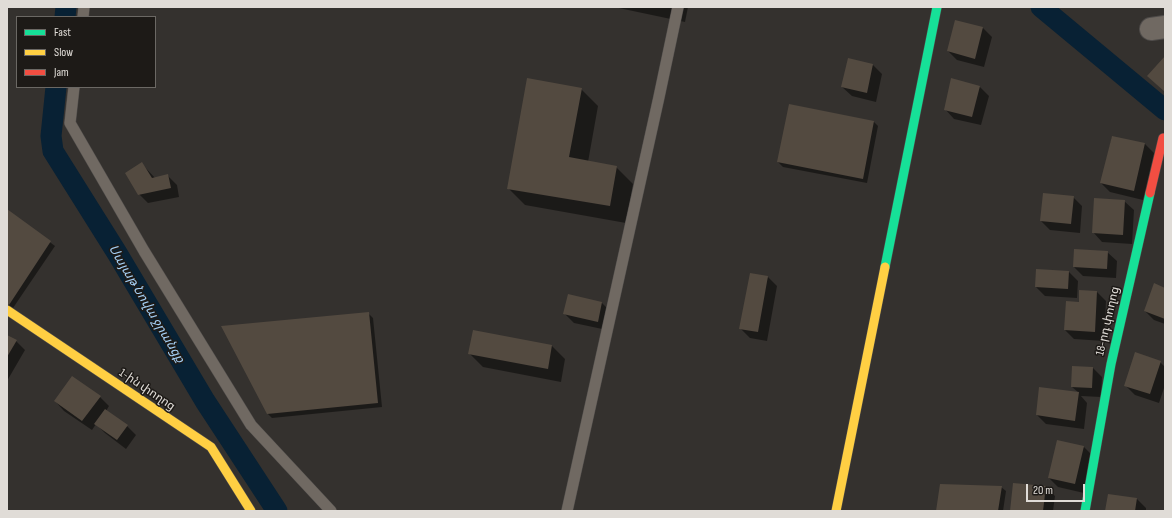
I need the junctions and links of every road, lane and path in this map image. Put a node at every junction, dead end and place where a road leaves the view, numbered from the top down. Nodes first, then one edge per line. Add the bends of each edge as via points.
1 (678, 7) edge
2 (937, 7) edge
3 (74, 88) edge
4 (1163, 138) dead end
5 (7, 310) edge
6 (251, 511) edge
7 (331, 511) edge
8 (567, 511) edge
9 (836, 511) edge
10 (1085, 511) edge

1 - 8 lane
2 - 9 street
3 - 7 lane via 70,123 144,251 251,425
4 - 10 street, 18-րդ փողոց via 1111,364
5 - 6 street, 1-ին փողոց via 211,447

